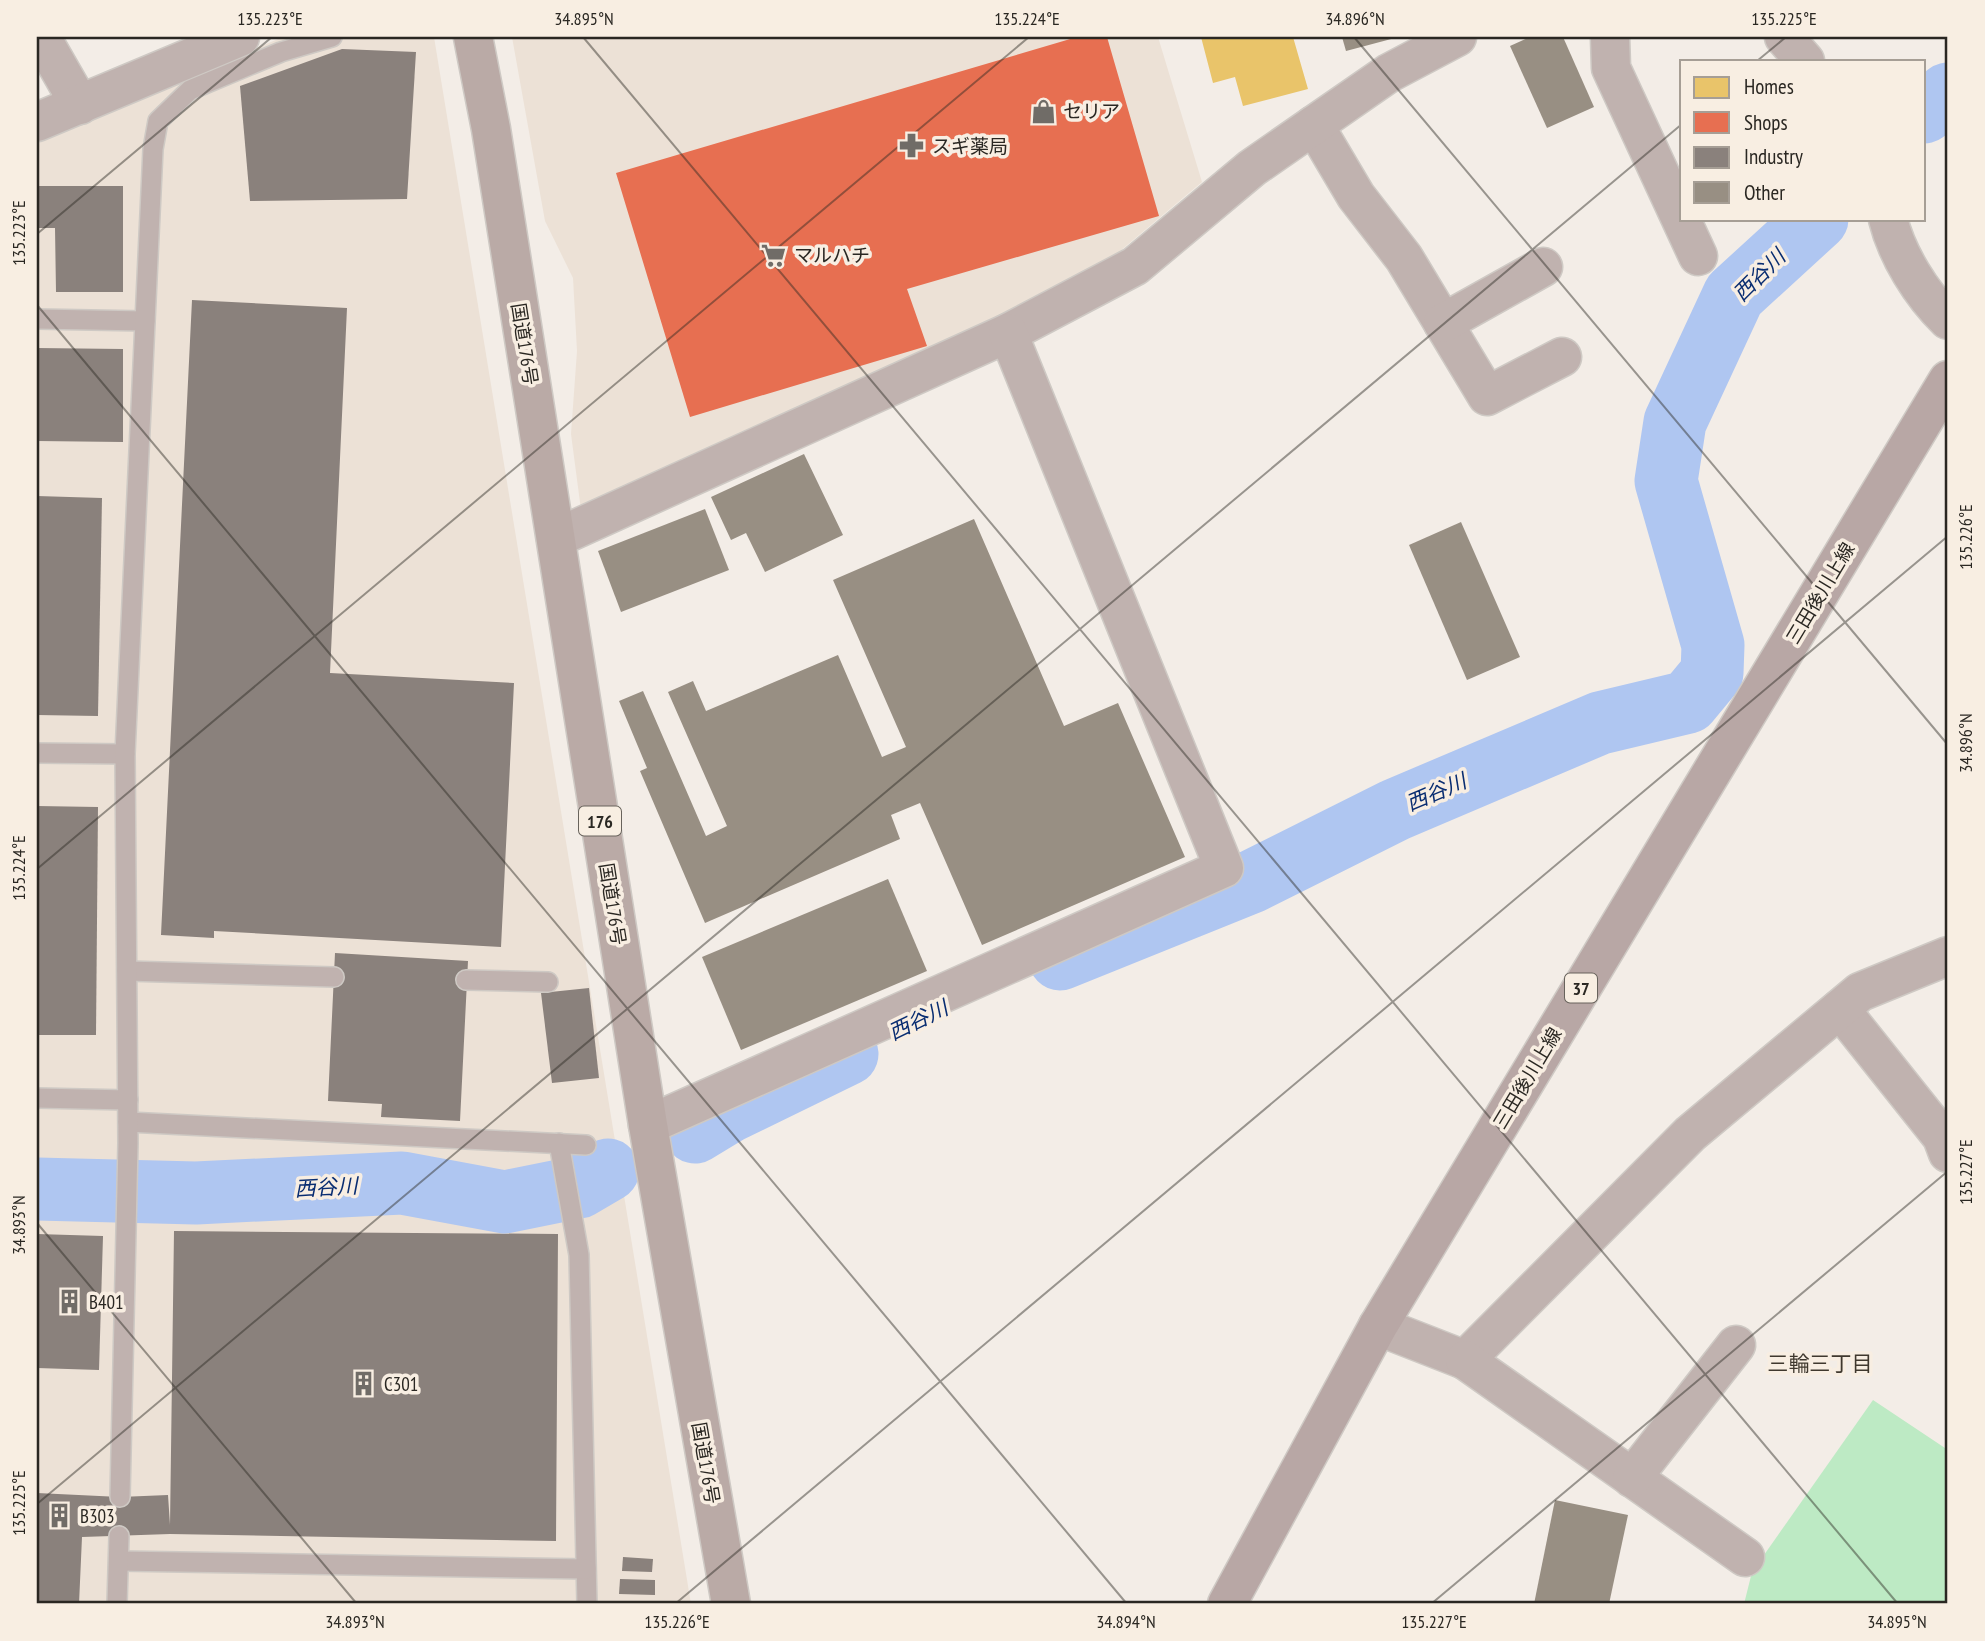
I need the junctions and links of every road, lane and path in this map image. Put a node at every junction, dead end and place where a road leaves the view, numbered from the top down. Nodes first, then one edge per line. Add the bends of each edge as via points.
1 (41, 37) edge
2 (240, 37) edge
3 (332, 37) edge
4 (473, 37) edge
5 (1457, 37) edge
6 (1610, 37) edge
7 (1784, 37) edge
8 (1804, 60) edge
9 (80, 105) junction
10 (37, 122) edge
11 (1314, 125) junction
12 (1680, 217) edge
13 (1681, 220) edge
14 (1888, 220) edge
15 (1698, 256) dead end
16 (1543, 267) dead end
17 (37, 319) edge
18 (1948, 320) edge
19 (145, 321) junction
20 (1443, 323) junction
21 (1008, 334) junction
22 (1562, 357) dead end
23 (1948, 382) edge
24 (556, 538) junction
25 (37, 753) edge
26 (125, 754) junction
27 (1948, 956) edge
28 (127, 971) junction
29 (334, 977) dead end
30 (466, 980) dead end
31 (548, 982) dead end
32 (1840, 1009) junction
33 (37, 1098) edge
34 (128, 1100) junction
35 (128, 1122) junction
36 (648, 1125) junction
37 (559, 1143) junction
38 (586, 1144) dead end
39 (1948, 1153) edge
40 (1378, 1326) junction
41 (1735, 1345) dead end
42 (1465, 1360) junction
43 (1632, 1478) junction
44 (120, 1497) dead end
45 (119, 1536) dead end
46 (1745, 1557) dead end
47 (119, 1561) junction
48 (586, 1569) junction
49 (117, 1604) edge
50 (587, 1604) edge
51 (731, 1604) edge
52 (1227, 1604) edge

1 - 9 street
2 - 9 street
3 - 19 lane via 281,52 190,90 158,121
4 - 24 highway, 国道176号 / 176
5 - 11 street via 1389,73
6 - 12 street via 1611,68
7 - 8 street
9 - 10 street
11 - 20 street via 1356,196 1404,258
11 - 21 street via 1252,168 1135,266
13 - 15 street
14 - 18 street via 1892,236 1928,301
16 - 20 street
17 - 19 lane
19 - 26 lane
20 - 22 street via 1487,396
21 - 24 street
21 - 36 street via 1224,869
23 - 40 main road, 三田後川上線 / 37
24 - 36 highway, 国道176号 / 176
25 - 26 lane
26 - 28 lane
27 - 32 street via 1860,992
28 - 29 lane
28 - 34 lane
30 - 31 lane
32 - 39 street via 1942,1137
32 - 42 street via 1690,1134
33 - 34 lane
34 - 35 lane
35 - 37 lane
35 - 44 lane
36 - 51 highway, 国道176号 / 176
37 - 38 lane
37 - 48 lane via 579,1255
40 - 42 street
40 - 52 main road, 三田後川上線 / 37
41 - 43 street
42 - 43 street
43 - 46 street
45 - 47 lane
47 - 48 lane
47 - 49 lane
48 - 50 lane

